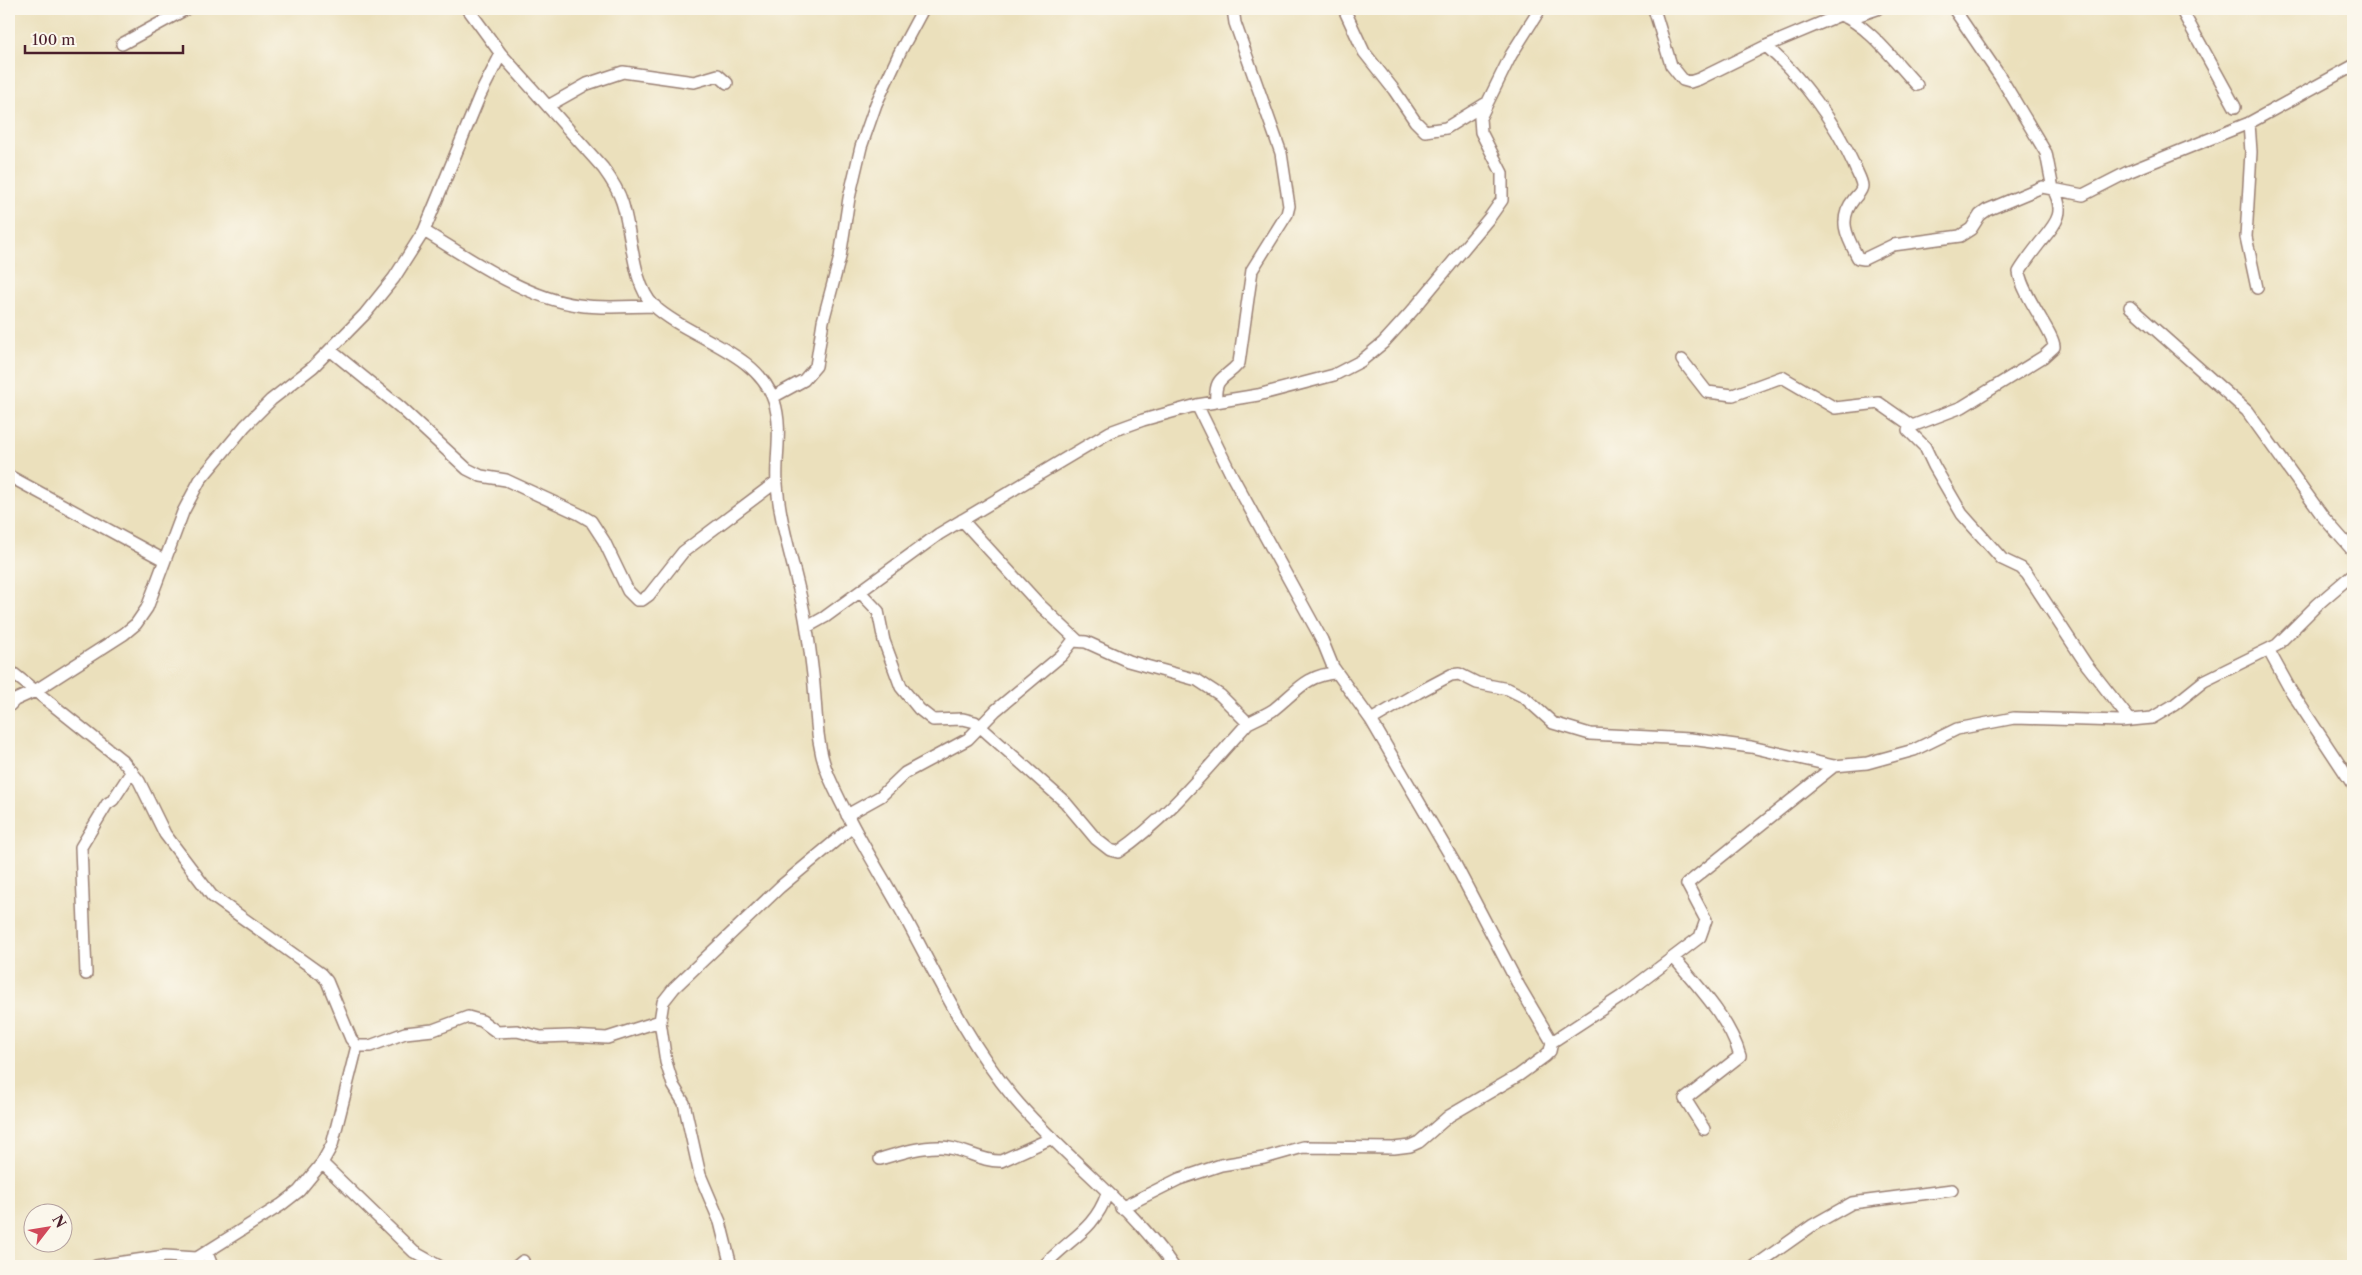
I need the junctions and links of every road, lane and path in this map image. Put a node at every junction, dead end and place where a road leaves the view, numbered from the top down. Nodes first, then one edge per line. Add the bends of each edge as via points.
1 (186, 9) edge
2 (468, 9) edge
3 (922, 9) edge
4 (1233, 9) edge
5 (1344, 9) edge
6 (1540, 9) edge
7 (1654, 9) edge
8 (1877, 9) edge
9 (1954, 9) edge
10 (2181, 9) edge
11 (1850, 18) junction
12 (122, 44) dead end
13 (1766, 46) junction
14 (501, 54) junction
15 (2353, 66) edge
16 (728, 83) dead end
17 (1917, 85) dead end
18 (1485, 104) junction
19 (548, 106) junction
20 (2235, 107) dead end
21 (2249, 123) junction
22 (2053, 189) junction
23 (424, 230) junction
24 (2257, 288) dead end
25 (655, 306) junction
26 (2130, 306) dead end
27 (330, 350) junction
28 (1682, 360) dead end
29 (773, 397) junction
30 (1216, 402) junction
31 (1197, 405) junction
32 (1912, 426) junction
33 (9, 476) edge
34 (776, 482) junction
35 (962, 520) junction
36 (2353, 551) edge
37 (164, 560) junction
38 (2353, 574) edge
39 (860, 592) junction
40 (807, 627) junction
41 (1077, 640) junction
42 (2269, 650) junction
43 (9, 670) edge
44 (1337, 673) junction
45 (35, 691) junction
46 (9, 706) edge
47 (1372, 720) junction
48 (2130, 720) junction
49 (1248, 723) junction
50 (979, 728) junction
51 (1834, 766) junction
52 (132, 771) junction
53 (2353, 785) edge
54 (848, 815) junction
55 (852, 827) junction
56 (1674, 958) junction
57 (86, 974) dead end
58 (660, 1021) junction
59 (1552, 1042) junction
60 (357, 1046) junction
61 (1704, 1129) dead end
62 (1052, 1138) junction
63 (880, 1159) dead end
64 (322, 1163) junction
65 (1952, 1190) dead end
66 (1107, 1194) junction
67 (1121, 1208) junction
68 (207, 1254) junction
69 (96, 1266) edge
70 (212, 1266) edge
71 (439, 1266) edge
72 (731, 1266) edge
73 (1044, 1266) edge
74 (1173, 1266) edge
75 (1755, 1266) edge

1 - 12 street
2 - 14 street
3 - 29 street via 876,104 861,147 816,366 804,380
4 - 30 street via 1235,23 1281,153 1289,206 1252,270 1239,363 1217,382
5 - 18 street via 1364,52 1425,131 1446,128
6 - 18 street
7 - 13 street via 1671,64 1683,80 1699,79
8 - 11 street
9 - 22 street via 2046,153
10 - 20 street
11 - 13 street via 1834,17
11 - 17 street
13 - 22 street via 1803,84 1849,154 1862,187 1846,211 1844,228 1858,258 1864,259 1893,245 1960,236 1972,229 1980,215 2000,203 2042,187
14 - 19 street
14 - 23 street
15 - 21 street
16 - 19 street via 718,75 694,82 623,72 588,84
18 - 30 street via 1480,118 1481,132 1502,173 1502,200 1414,310 1360,362 1334,375 1258,396
19 - 25 street via 616,186 629,225 643,288
21 - 22 street via 2128,172 2082,195
21 - 24 street via 2251,152 2246,237
22 - 32 street via 2058,199 2059,217 2019,272 2020,283 2049,332 2054,347 1962,407
23 - 25 street via 503,277 542,295 578,305
23 - 27 street via 377,300
25 - 29 street via 741,360 761,378
26 - 36 street via 2247,411 2324,518
27 - 34 street via 400,407 467,469 481,476 512,483 591,521 628,591 637,600 649,595 683,552
27 - 37 street via 271,400 214,462 193,493
28 - 32 street via 1707,392 1733,395 1782,377 1836,408 1879,403
29 - 34 street via 778,424
30 - 31 street
31 - 35 street via 1110,432
31 - 44 street
32 - 48 street via 1908,433 1925,447 1962,514 2002,559 2027,574 2086,664
33 - 37 street
34 - 40 street
35 - 39 street
35 - 41 street
37 - 45 street via 147,608 136,624
38 - 42 street
39 - 40 street
39 - 50 street via 878,611 884,641 902,688 919,709 933,720 964,719 975,722
40 - 54 street via 820,749
41 - 49 street via 1128,661 1197,680 1220,695
41 - 50 street
42 - 48 street via 2204,681 2152,718
42 - 53 street via 2295,698
43 - 45 street
44 - 47 street
44 - 49 street via 1312,678 1271,711
45 - 46 street
45 - 52 street
47 - 51 street via 1433,684 1459,674 1477,683 1508,689 1524,697 1553,723 1590,734 1751,746
47 - 59 street
48 - 51 street via 2014,718 1957,729 1914,750 1867,763
49 - 50 street via 1180,797 1118,852 1096,839 1059,796
50 - 54 street via 958,745 905,773 882,796
51 - 56 street via 1824,771 1742,842 1691,879 1687,884 1703,910 1705,927 1700,937
52 - 57 street via 80,847
52 - 60 street via 165,834 212,896 314,968 327,981 351,1039
54 - 55 street
55 - 58 street via 780,887 674,988 663,1002
55 - 62 street via 985,1058 1012,1096
56 - 59 street
56 - 61 street via 1710,1001 1740,1056 1685,1099
58 - 60 street via 607,1038 541,1037 518,1031 496,1032 482,1021 468,1017 433,1030 405,1033 370,1046
58 - 72 street via 669,1073 684,1103 700,1175 720,1222
59 - 67 street via 1545,1056 1449,1116 1410,1146 1303,1147 1221,1165 1179,1179
60 - 64 street via 339,1124
62 - 63 street via 1001,1161 942,1147 911,1150
62 - 66 street
64 - 68 street via 299,1191
64 - 71 street via 414,1252
65 - 75 street via 1852,1203 1812,1225
66 - 67 street
66 - 73 street via 1101,1211 1077,1238
67 - 74 street
68 - 69 street via 193,1259 165,1256
68 - 70 street

